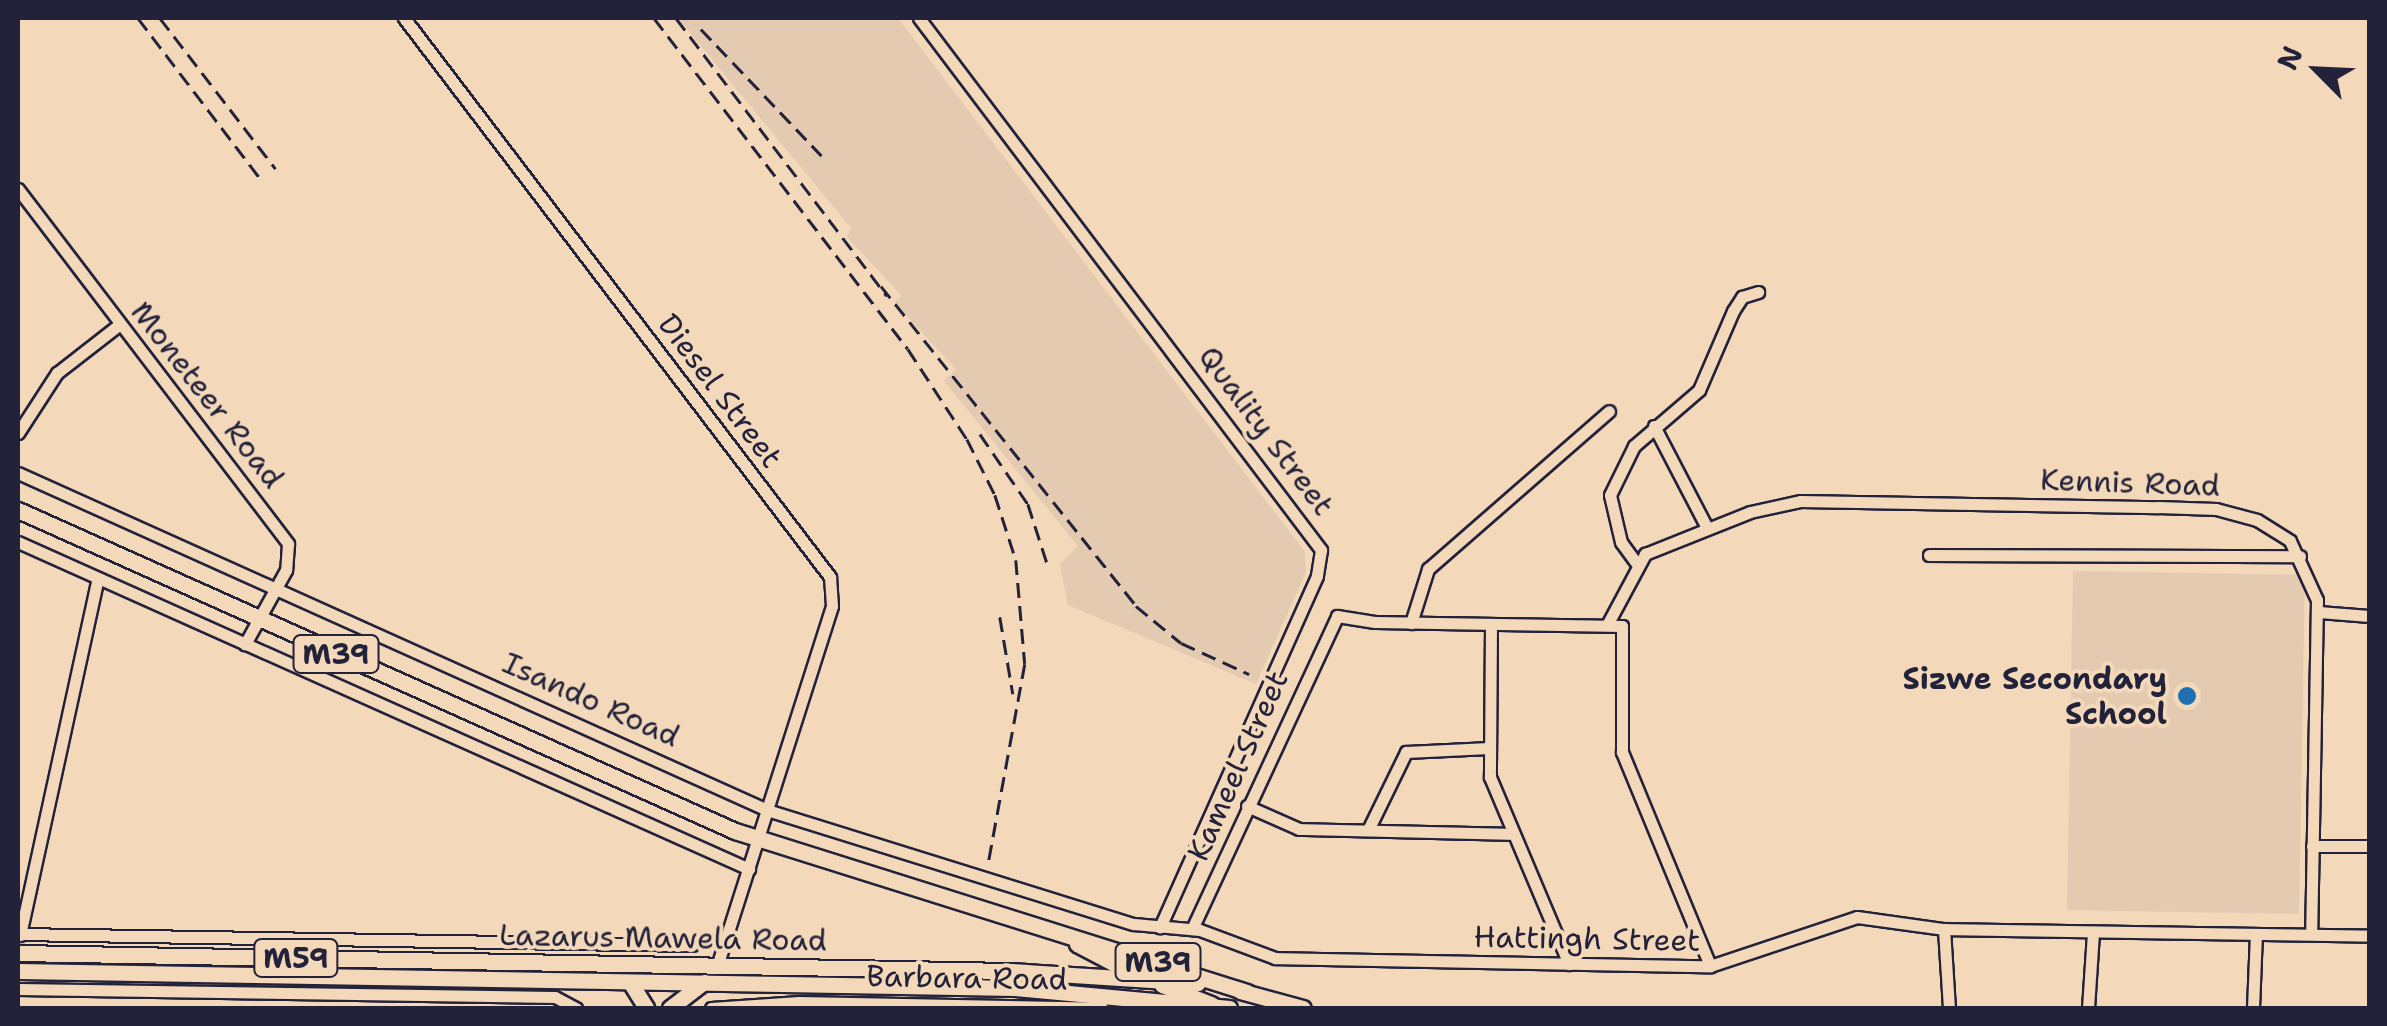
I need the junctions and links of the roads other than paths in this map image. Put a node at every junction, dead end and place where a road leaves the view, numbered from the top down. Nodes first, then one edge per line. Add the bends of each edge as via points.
1 (404, 18) edge
2 (918, 18) edge
3 (18, 189) edge
4 (1758, 292) dead end
5 (120, 324) junction
6 (1610, 411) dead end
7 (1654, 426) junction
8 (18, 433) edge
9 (18, 473) edge
10 (18, 510) edge
11 (1706, 528) junction
12 (18, 542) edge
13 (1929, 556) dead end
14 (2300, 556) junction
15 (1637, 564) junction
16 (98, 578) junction
17 (275, 586) junction
18 (2318, 612) junction
19 (2370, 616) edge
20 (258, 618) junction
21 (1411, 622) junction
22 (1491, 624) junction
23 (1607, 625) junction
24 (246, 644) junction
25 (1489, 748) junction
26 (1247, 806) junction
27 (767, 810) junction
28 (1368, 830) junction
29 (1512, 834) junction
30 (757, 839) junction
31 (2312, 846) junction
32 (2370, 846) edge
33 (749, 869) junction
34 (1160, 927) junction
35 (1192, 929) junction
36 (1944, 929) junction
37 (2093, 932) junction
38 (19, 934) edge
39 (2256, 934) junction
40 (2311, 934) junction
41 (2370, 936) edge
42 (1068, 938) junction
43 (692, 946) dead end
44 (18, 954) edge
45 (1569, 964) junction
46 (1710, 966) junction
47 (716, 968) junction
48 (18, 971) edge
49 (1138, 976) junction
50 (630, 982) junction
51 (704, 983) junction
52 (18, 989) edge
53 (1247, 992) junction
54 (576, 1008) edge
55 (646, 1008) edge
56 (670, 1008) edge
57 (711, 1008) edge
58 (1102, 1008) edge
59 (1224, 1008) edge
60 (1304, 1008) edge
61 (1949, 1008) edge
62 (2088, 1008) edge
63 (2253, 1008) edge

1 - 27 street, Diesel Street via 830,577 832,606
2 - 34 street, Quality Street via 1321,550 1317,576
3 - 5 street, Moneteer Road
4 - 7 street via 1742,297 1733,310 1699,390
5 - 8 street via 57,373
5 - 17 street, Moneteer Road via 285,537 290,560
6 - 21 street via 1428,569
7 - 11 street
7 - 15 street via 1634,446 1610,495 1621,542
9 - 17 street, Isando Road
10 - 20 main road, Isando Road / M39
11 - 14 street, Kennis Road via 1800,501 2216,509 2275,529
11 - 15 street, Kennis Road via 1656,548
12 - 16 street
13 - 14 street
14 - 18 street
15 - 23 street
16 - 24 street
16 - 38 street
17 - 20 street, Moneteer Road
17 - 27 street, Isando Road
18 - 19 street
18 - 31 street
20 - 24 street, Moneteer Road
20 - 30 main road, Isando Road / M39
21 - 22 street
21 - 26 street, Kameel Street via 1343,614 1330,624
22 - 23 street
22 - 25 street
23 - 46 street via 1622,626 1622,752
24 - 33 street
25 - 28 street via 1406,752
25 - 29 street via 1490,776
26 - 28 street via 1299,830
26 - 35 street, Kameel Street
27 - 30 street, Diesel Street
27 - 34 street, Isando Road
28 - 29 street
29 - 45 street
30 - 33 street, Diesel Street
30 - 42 main road, Isando Road / M39
31 - 32 street
31 - 40 street
33 - 47 street, Diesel Street
34 - 35 street, Hattingh Street
35 - 45 street, Hattingh Street via 1275,958
36 - 37 street, Hattingh Street
36 - 46 street, Hattingh Street via 1850,918
36 - 61 street
37 - 39 street, Hattingh Street
37 - 62 street
38 - 43 street
39 - 40 street, Hattingh Street
39 - 63 street
40 - 41 street, Hattingh Street
42 - 49 main road, Isando Road / M39
42 - 53 main road, Isando Road / M39
44 - 47 main road, Lazarus Mawela Road / M59
45 - 46 street, Hattingh Street
47 - 49 main road, Lazarus Mawela Road / M59
47 - 51 main road
48 - 50 main road, Lazarus Mawela Road / M59
49 - 53 main road, Lazarus Mawela Road / M59
49 - 59 main road, M39
50 - 51 main road, Lazarus Mawela Road / M59
50 - 55 main road
51 - 56 main road
51 - 59 main road, Lazarus Mawela Road / M59 via 1015,988
52 - 54 street via 555,997
53 - 60 main road, Lazarus Mawela Road / M59
57 - 58 street, Barbara Road via 799,1002

